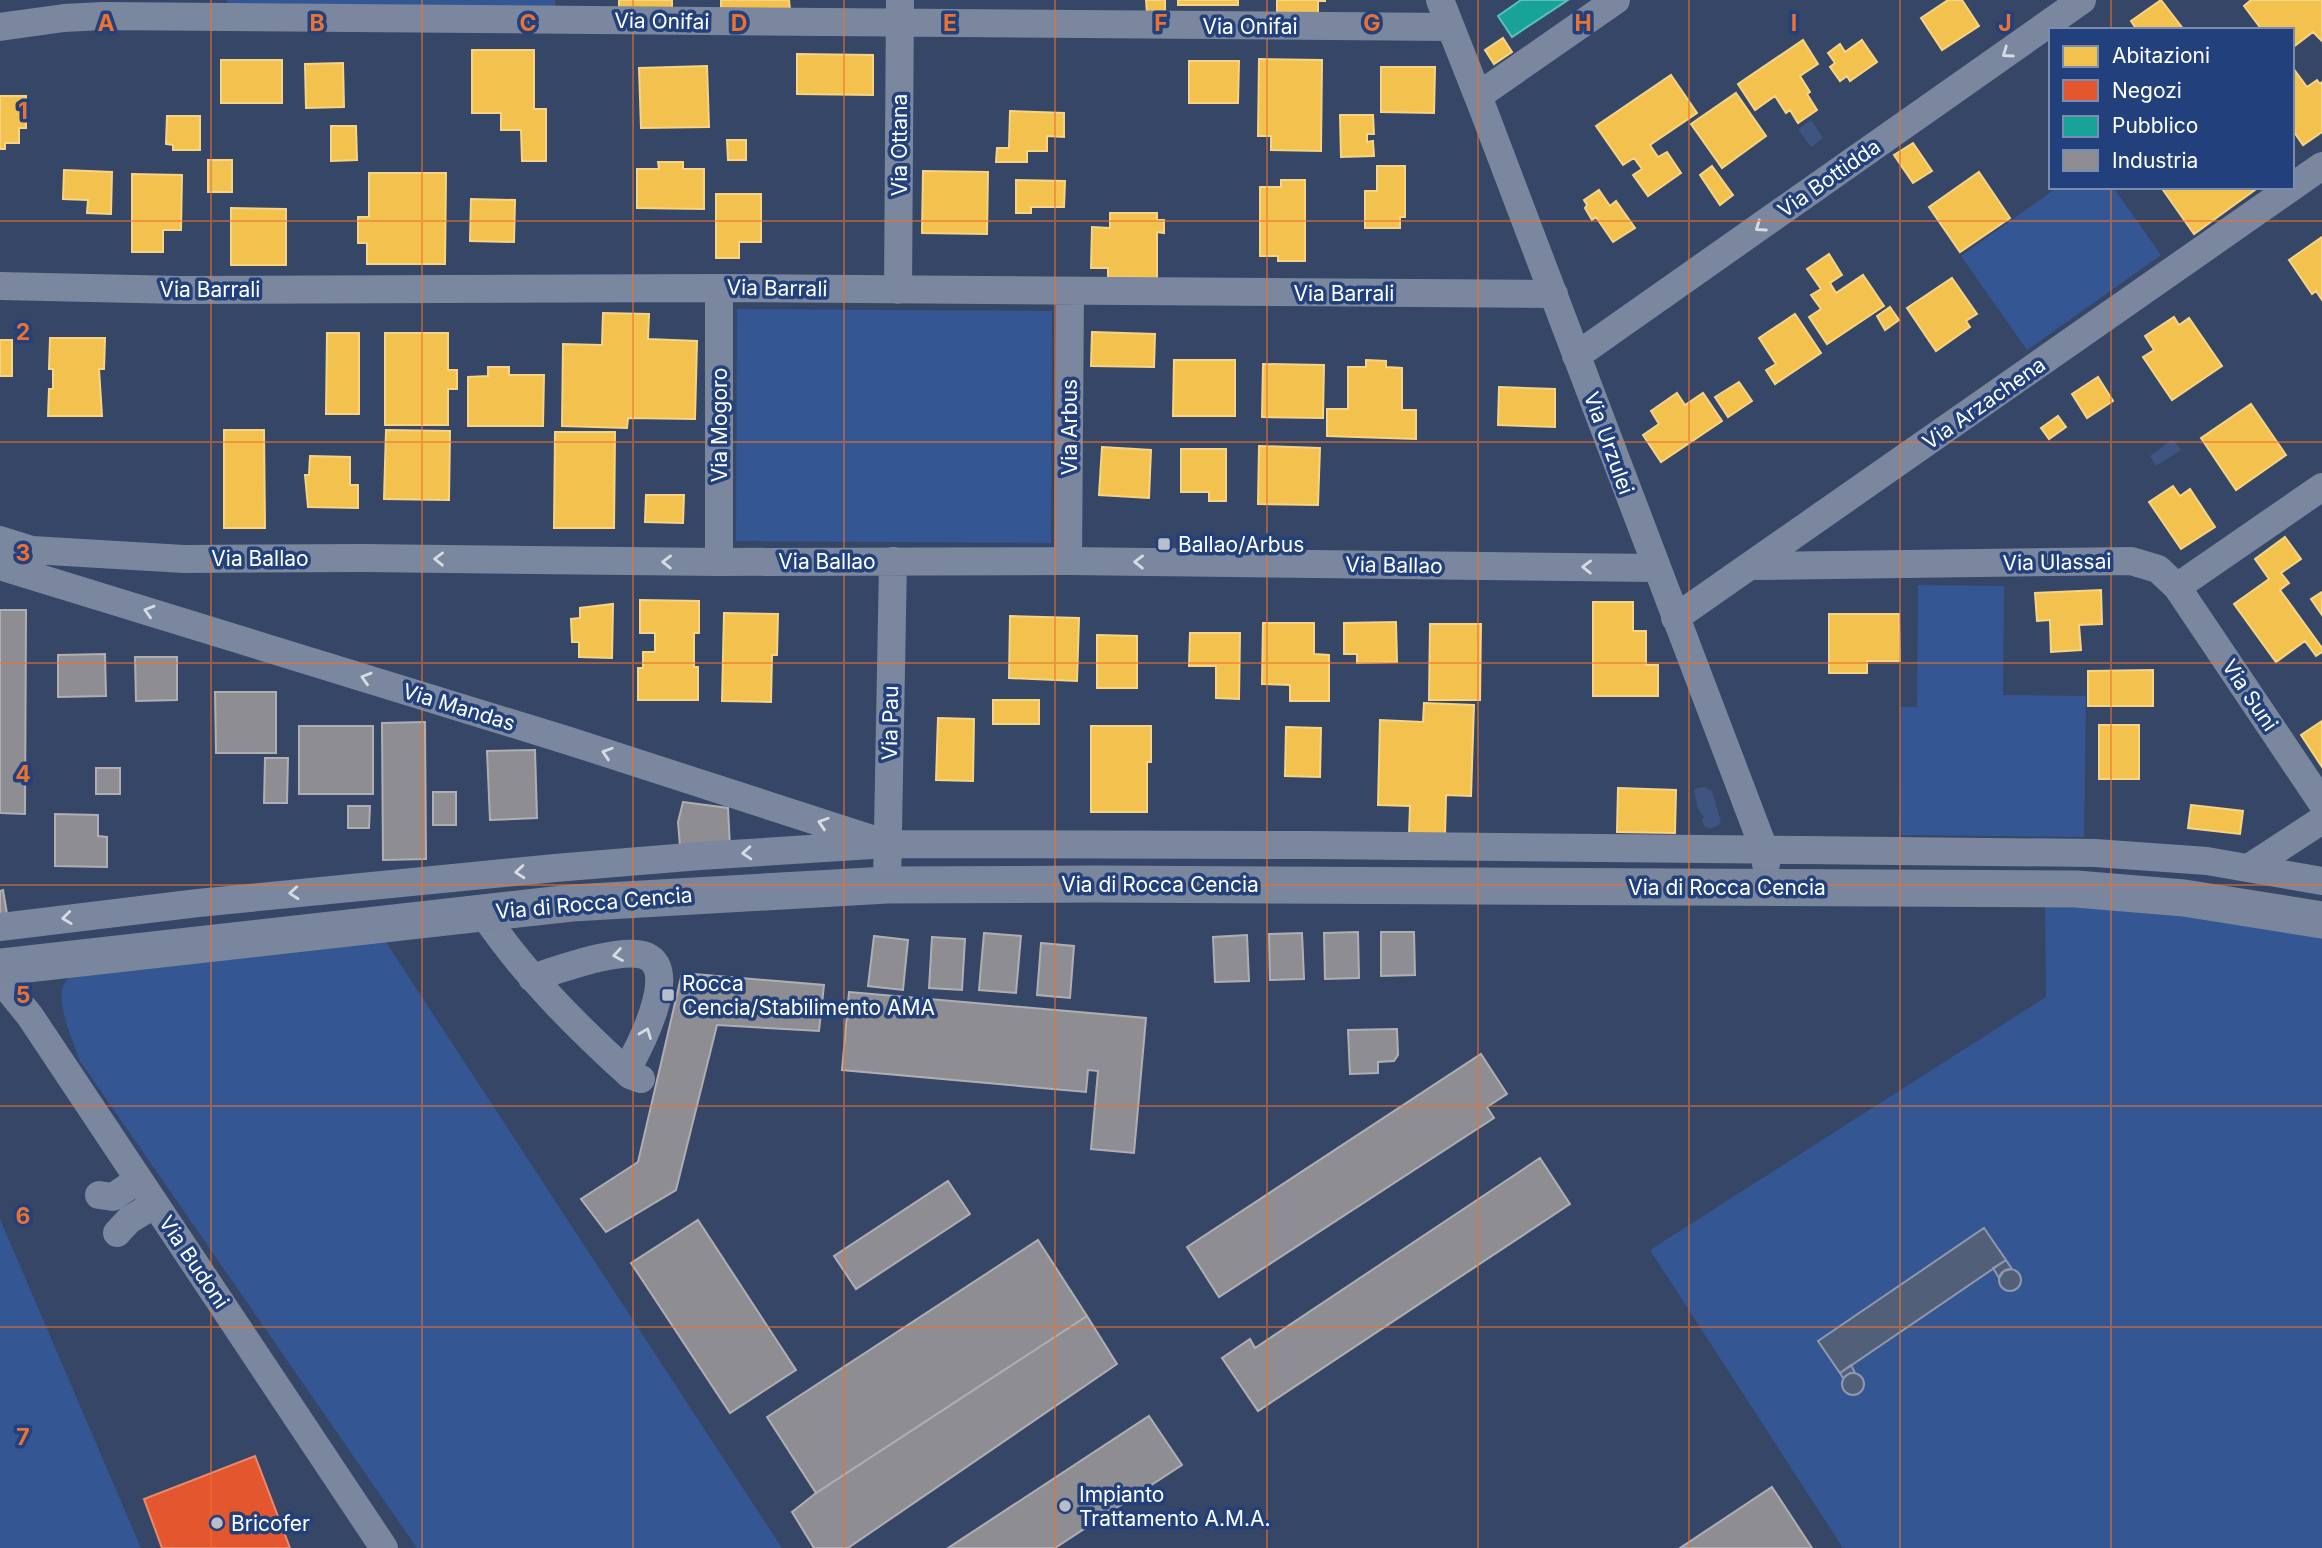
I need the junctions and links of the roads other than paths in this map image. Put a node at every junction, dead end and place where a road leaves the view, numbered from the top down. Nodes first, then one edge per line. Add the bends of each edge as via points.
1 (168, 0) edge
2 (1440, 0) edge
3 (1616, 0) edge
4 (2082, 0) edge
5 (900, 12) edge
6 (103, 16) junction
7 (0, 27) edge
8 (1450, 27) junction
9 (1478, 96) junction
10 (2322, 166) edge
11 (2294, 186) edge
12 (2289, 189) edge
13 (0, 286) edge
14 (719, 288) junction
15 (898, 290) junction
16 (1070, 292) junction
17 (1554, 294) junction
18 (1576, 356) junction
19 (2322, 487) edge
20 (0, 540) edge
21 (892, 561) junction
22 (1069, 561) junction
23 (30, 562) junction
24 (719, 562) junction
25 (0, 566) edge
26 (1752, 566) junction
27 (1655, 568) junction
28 (2177, 587) junction
29 (1675, 618) junction
30 (2322, 803) edge
31 (2322, 820) edge
32 (888, 844) junction
33 (1147, 845) junction
34 (1764, 849) junction
35 (2250, 867) junction
36 (2322, 881) edge
37 (1147, 884) junction
38 (887, 885) junction
39 (1770, 887) junction
40 (482, 912) junction
41 (2322, 920) edge
42 (0, 927) edge
43 (0, 967) edge
44 (532, 978) junction
45 (0, 979) edge
46 (138, 1180) junction
47 (99, 1195) dead end
48 (155, 1204) junction
49 (117, 1233) dead end
50 (384, 1548) edge

1 - 6 street
2 - 8 street, Via Urzulei
3 - 9 street
4 -> 18 street, Via Bottidda
5 - 6 street, Via Onifai
5 - 8 street, Via Onifai
5 - 15 street, Via Ottana
6 - 7 street, Via Onifai
8 - 9 street, Via Urzulei
9 - 17 street, Via Urzulei
10 - 11 street, Via Arzachena
12 - 26 street, Via Arzachena
13 - 14 street, Via Barrali
14 - 15 street, Via Barrali
14 - 24 street, Via Mogoro
15 - 16 street, Via Barrali
16 - 17 street, Via Barrali
16 - 22 street, Via Arbus
17 - 18 street, Via Urzulei
18 - 27 street, Via Urzulei
19 - 28 street
20 - 23 street, Via Ballao
21 - 22 street, Via Ballao
21 - 24 street, Via Ballao
21 - 32 street, Via Pau
27 -> 22 street, Via Ballao
24 -> 23 street, Via Ballao via 363,558
23 - 25 street
32 -> 23 street, Via Mandas
26 - 28 street, Via Ulassai via 2131,562 2158,569
26 - 29 street, Via Arzachena
27 - 29 street, Via Urzulei
28 - 30 street, Via Suni
29 - 34 street, Via Urzulei
31 - 35 street
32 - 33 street, Via di Rocca Cencia
32 - 38 street, Via Pau
32 -> 42 street, Via di Rocca Cencia via 555,868 198,902
33 - 34 street, Via di Rocca Cencia
33 - 37 street
34 - 35 street, Via di Rocca Cencia via 2116,854
34 - 39 street, Via Urzulei
35 - 36 street, Via di Rocca Cencia
37 - 38 main road, Via di Rocca Cencia
37 - 39 main road, Via di Rocca Cencia
38 - 40 main road, Via di Rocca Cencia
39 - 41 main road, Via di Rocca Cencia via 2101,890 2197,899
40 - 43 main road, Via di Rocca Cencia
40 - 44 street
44 -> 44 street via 568,1017 634,1075 658,991 652,960 631,953 616,955
45 - 46 street, Via Budoni via 30,1016
46 - 47 street via 113,1197
46 - 48 street, Via Budoni
48 - 49 street
48 - 50 street, Via Budoni

